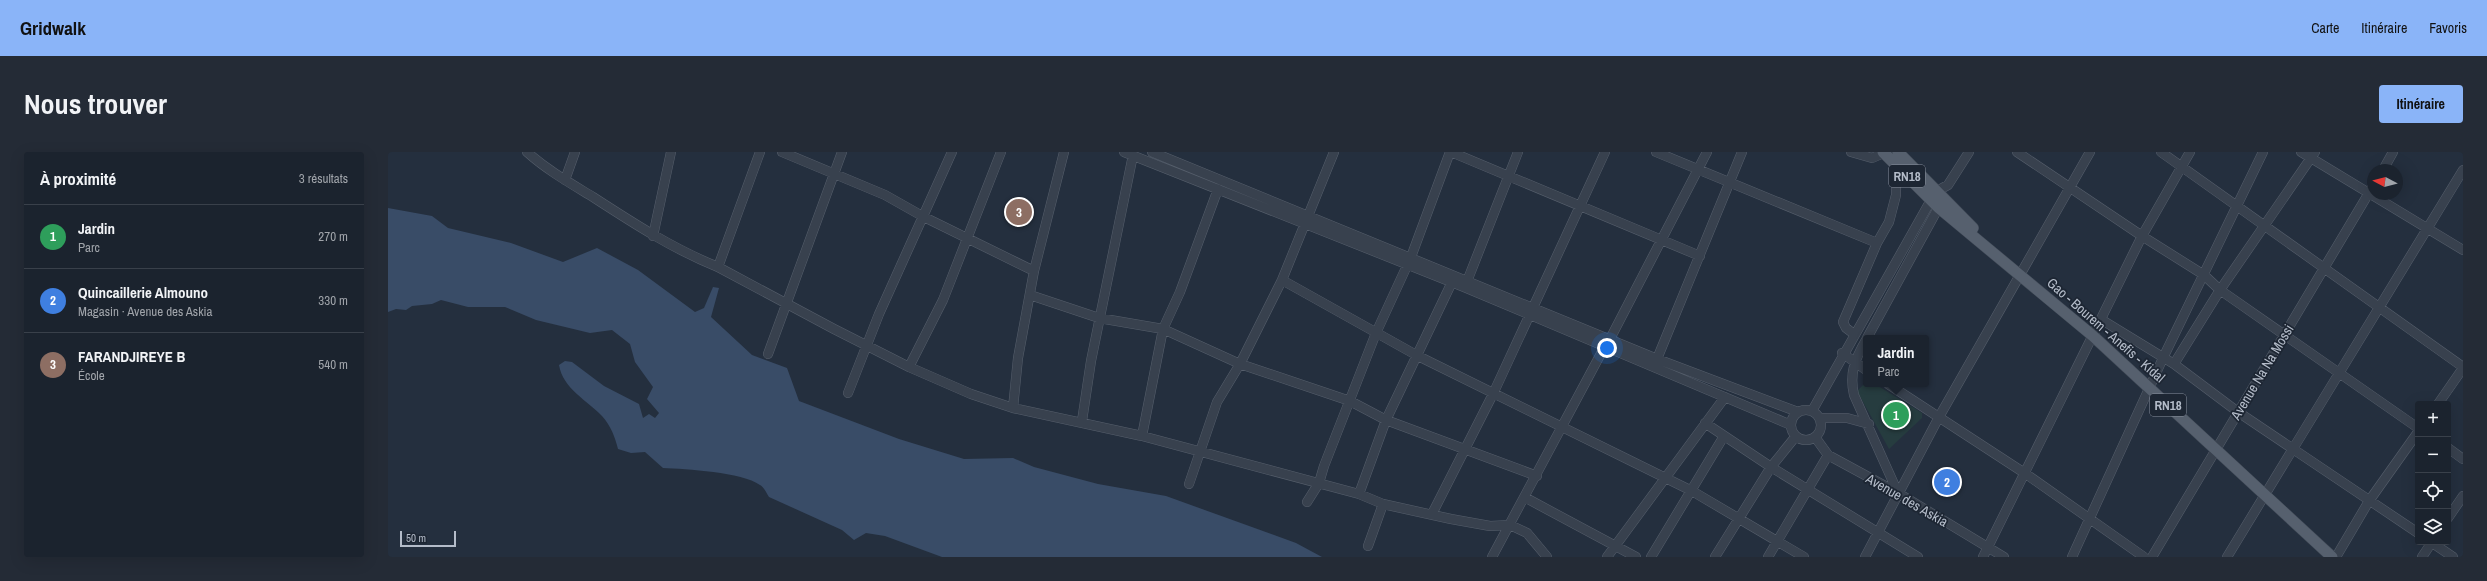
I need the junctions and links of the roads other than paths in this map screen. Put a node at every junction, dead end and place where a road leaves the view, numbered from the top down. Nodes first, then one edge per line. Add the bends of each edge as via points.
1 (527, 152) edge
2 (576, 152) edge
3 (671, 152) edge
4 (760, 152) edge
5 (782, 152) edge
6 (842, 152) edge
7 (952, 152) edge
8 (1001, 152) edge
9 (1064, 152) edge
10 (1152, 152) edge
11 (1334, 152) edge
12 (1450, 152) edge
13 (1518, 152) edge
14 (1605, 152) edge
15 (1656, 152) edge
16 (1707, 152) edge
17 (1742, 152) edge
18 (1851, 152) edge
19 (1898, 152) edge
20 (1969, 152) edge
21 (2017, 152) edge
22 (2090, 152) edge
23 (2162, 152) edge
24 (2190, 152) edge
25 (2263, 152) edge
26 (2301, 152) edge
27 (2393, 152) edge
28 (1885, 153) edge
29 (1129, 154) edge
30 (1169, 155) edge
31 (2313, 155) edge
32 (2386, 164) edge
33 (2181, 165) junction
34 (1164, 168) junction
35 (1700, 168) junction
36 (1900, 169) junction
37 (2463, 170) edge
38 (834, 172) junction
39 (1509, 176) junction
40 (565, 180) junction
41 (1730, 183) junction
42 (2070, 187) junction
43 (2367, 187) edge
44 (1218, 189) junction
45 (2367, 196) edge
46 (1938, 199) junction
47 (2387, 200) edge
48 (1580, 204) junction
49 (2236, 207) junction
50 (924, 217) junction
51 (1308, 220) junction
52 (2264, 226) junction
53 (2428, 228) junction
54 (653, 236) junction
55 (2142, 236) junction
56 (968, 237) junction
57 (1662, 240) junction
58 (1877, 243) junction
59 (2463, 250) edge
60 (1700, 256) junction
61 (1409, 261) junction
62 (718, 267) junction
63 (2324, 269) junction
64 (1034, 271) junction
65 (2021, 275) junction
66 (2204, 275) junction
67 (1282, 280) junction
68 (1452, 282) junction
69 (1466, 284) junction
70 (2220, 290) junction
71 (1030, 295) junction
72 (788, 304) junction
73 (2379, 308) junction
74 (1530, 311) junction
75 (1099, 318) junction
76 (2102, 320) junction
77 (1163, 329) junction
78 (1376, 333) junction
79 (1854, 334) junction
80 (1868, 335) edge
81 (2284, 335) junction
82 (2093, 336) junction
83 (1607, 342) junction
84 (866, 345) junction
85 (1863, 345) edge
86 (1842, 353) junction
87 (768, 354) dead end
88 (1418, 356) junction
89 (2163, 358) junction
90 (1657, 359) junction
91 (1854, 362) junction
92 (1240, 364) junction
93 (2174, 364) junction
94 (909, 366) junction
95 (1863, 368) edge
96 (2463, 368) edge
97 (2339, 373) junction
98 (1893, 387) edge
99 (2150, 388) junction
100 (848, 393) dead end
101 (1493, 394) junction
102 (1725, 397) junction
103 (1350, 401) junction
104 (2440, 401) edge
105 (1013, 408) junction
106 (1812, 411) junction
107 (1798, 412) junction
108 (2238, 412) junction
109 (1939, 417) junction
110 (1819, 418) junction
111 (1386, 420) junction
112 (1082, 421) junction
113 (1705, 423) junction
114 (1868, 424) junction
115 (1791, 425) junction
116 (2415, 426) edge
117 (1564, 427) junction
118 (1142, 436) junction
119 (1724, 436) junction
120 (1796, 436) junction
121 (2415, 436) edge
122 (1815, 437) junction
123 (2294, 448) junction
124 (1465, 449) junction
125 (2216, 449) junction
126 (2451, 450) edge
127 (1201, 453) junction
128 (1828, 454) junction
129 (2463, 459) edge
130 (1770, 467) junction
131 (2026, 474) junction
132 (1537, 476) junction
133 (1666, 479) junction
134 (1319, 483) junction
135 (1189, 484) dead end
136 (1806, 489) junction
137 (1692, 491) junction
138 (1898, 493) junction
139 (1359, 494) junction
140 (2265, 494) junction
141 (2463, 496) edge
142 (1526, 498) junction
143 (2369, 501) junction
144 (1307, 502) dead end
145 (1383, 504) junction
146 (1432, 514) junction
147 (2451, 514) edge
148 (1737, 519) junction
149 (2090, 520) junction
150 (1510, 525) junction
151 (2415, 531) edge
152 (1878, 534) junction
153 (1777, 542) junction
154 (2430, 545) edge
155 (2436, 545) edge
156 (1368, 546) dead end
157 (1616, 546) junction
158 (1988, 547) junction
159 (1492, 557) edge
160 (1547, 557) edge
161 (1607, 557) edge
162 (1636, 557) edge
163 (1651, 557) edge
164 (1715, 557) edge
165 (1768, 557) edge
166 (1804, 557) edge
167 (1865, 557) edge
168 (1918, 557) edge
169 (1983, 557) edge
170 (2004, 557) edge
171 (2072, 557) edge
172 (2144, 557) edge
173 (2152, 557) edge
174 (2227, 557) edge
175 (2332, 557) edge
176 (2336, 557) edge
177 (2422, 557) edge
178 (2453, 557) edge

1 - 40 street
2 - 40 street
3 - 54 street
4 - 62 street
5 - 38 street
6 - 38 street
7 - 50 street
8 - 56 street
9 - 64 street
10 - 30 street
11 - 51 street
12 - 39 street
12 - 61 street
13 - 39 street
14 - 48 street
15 - 35 street
16 - 35 street
17 - 41 street
18 - 28 street via 1872,158
19 - 46 main road, RN18
20 - 46 street
21 - 42 street
22 - 42 street
23 - 33 street
24 - 33 street
25 - 49 street
26 - 31 street
27 - 32 street
28 - 36 main road, RN18
29 - 34 street
29 - 75 street
30 - 34 street
30 - 51 street
31 - 43 street
31 - 52 street
33 - 49 street
33 - 55 street
34 - 44 street
35 - 41 street
35 - 57 street
36 - 46 main road, RN18
36 - 58 street via 1896,176 1894,208
37 - 53 street
38 - 50 street via 885,195
38 - 72 street
39 - 48 street
39 - 69 street
40 - 54 street
41 - 58 street
41 - 60 street
42 - 55 street
42 - 65 street
44 - 51 street
44 - 77 street via 1180,292
45 - 63 street, Avenue Na Na Mossi
46 - 65 main road, Gao - Bourem - Anefis - Kidal / RN18
46 - 79 street
46 - 80 street
47 - 53 street
48 - 57 street
48 - 74 street
49 - 52 street
49 - 66 street
50 - 56 street
50 - 84 street
51 - 61 street
51 - 67 street
52 - 63 street
52 - 70 street
53 - 59 street
53 - 73 street
54 - 62 street via 688,255
55 - 66 street
55 - 76 street
56 - 64 street
56 - 94 street via 943,300
57 - 60 street
57 - 83 street
58 - 79 street via 1844,322 1846,328
60 - 90 street
61 - 68 street
61 - 69 street
61 - 78 street
62 - 72 street
63 - 73 street
63 - 81 street, Avenue Na Na Mossi
64 - 71 street
65 - 82 main road, Gao - Bourem - Anefis - Kidal / RN18
65 - 109 street
66 - 70 street
66 - 89 street
67 - 78 street
67 - 92 street
68 - 69 street
68 - 88 street
69 - 74 street
70 - 81 street
70 - 93 street
71 - 75 street
71 - 105 street via 1018,358
72 - 84 street
72 - 87 street
73 - 96 street
73 - 97 street
74 - 83 street
74 - 101 street
75 - 77 street
75 - 112 street
76 - 82 street
76 - 89 street
77 - 92 street
77 - 118 street
78 - 88 street
78 - 103 street
79 - 86 street
81 - 97 street
81 - 108 street, Avenue Na Na Mossi
82 - 99 main road, Gao - Bourem - Anefis - Kidal / RN18
82 - 131 street
83 - 90 street
83 - 102 street
83 - 117 street
84 - 94 street
84 - 100 street
85 - 91 street
86 - 91 street
86 - 106 street
88 - 101 street
88 - 111 street
89 - 93 street
89 - 99 street
90 - 107 street
91 - 95 street
91 - 114 street via 1852,385
92 - 103 street
92 - 127 street via 1217,402
93 - 108 street
94 - 105 street via 971,394
96 - 104 street
97 - 116 street
97 - 123 street
98 - 109 street
99 - 125 main road, Gao - Bourem - Anefis - Kidal / RN18
99 - 149 street
101 - 117 street
101 - 124 street
102 - 113 street
102 - 115 street
103 - 111 street
103 - 134 street
105 - 112 street via 1074,423
106 - 107 street
106 - 110 street
107 - 115 street
108 - 123 street
108 - 125 street, Avenue Na Na Mossi
109 - 131 street
109 - 138 street
110 - 114 street via 1847,418
110 - 122 street via 1821,428
111 - 124 street
111 - 139 street
112 - 118 street
113 - 119 street
113 - 133 street
114 - 138 street
115 - 120 street
117 - 132 street
117 - 133 street
118 - 127 street
119 - 130 street
119 - 137 street
120 - 122 street via 1805,440
120 - 130 street
121 - 143 street
122 - 128 street, Avenue des Askia
123 - 140 street
123 - 143 street
124 - 132 street
124 - 146 street
125 - 140 main road, Gao - Bourem - Anefis - Kidal / RN18
125 - 173 street, Avenue Na Na Mossi
126 - 129 street
127 - 134 street
127 - 135 street
128 - 136 street
128 - 138 street, Avenue des Askia
130 - 136 street
130 - 148 street
131 - 149 street
131 - 158 street
132 - 142 street
133 - 137 street
133 - 157 street
134 - 139 street
134 - 144 street
136 - 152 street
136 - 153 street
137 - 148 street
137 - 163 street
138 - 152 street
138 - 158 street, Avenue des Askia
139 - 145 street
140 - 174 street
140 - 175 main road, Gao - Bourem - Anefis - Kidal / RN18
141 - 147 street
142 - 150 street
142 - 157 street
143 - 151 street
143 - 176 street
145 - 146 street
145 - 156 street
146 - 150 street via 1490,526
148 - 153 street
148 - 164 street
149 - 171 street
149 - 172 street
150 - 159 street
150 - 160 street via 1528,533
152 - 167 street
152 - 168 street
153 - 165 street
153 - 166 street
154 - 177 street
155 - 178 street
157 - 161 street
157 - 162 street
158 - 169 street
158 - 170 street, Avenue des Askia

